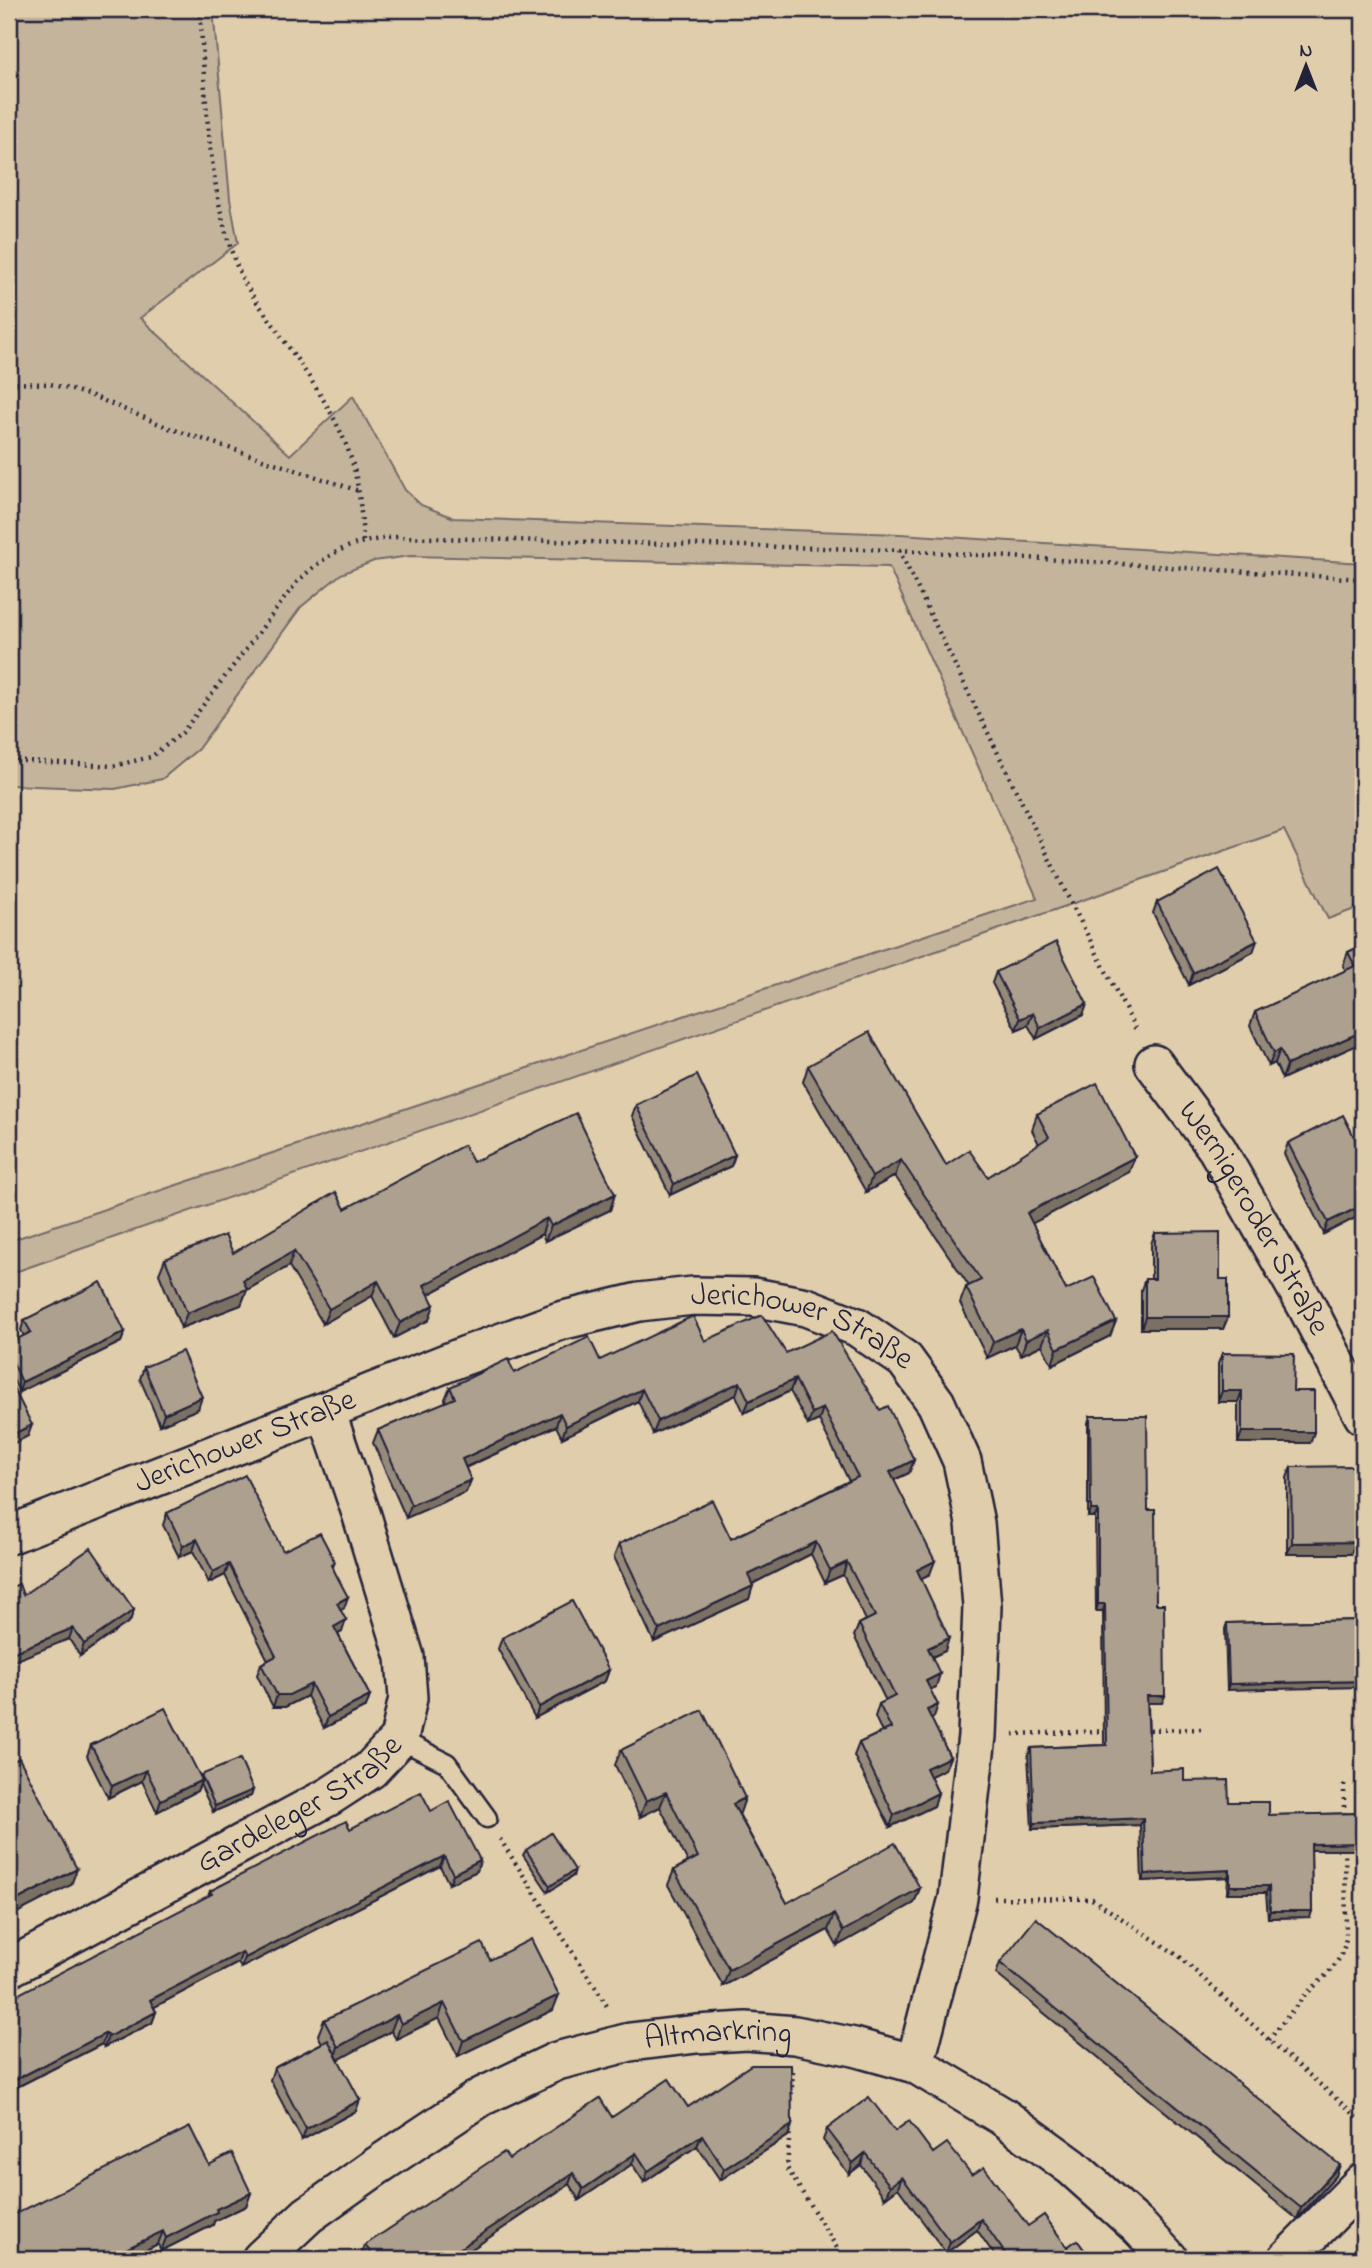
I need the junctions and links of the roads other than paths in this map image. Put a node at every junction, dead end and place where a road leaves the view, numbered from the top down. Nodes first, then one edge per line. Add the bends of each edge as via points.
1 (1154, 1064) road end
2 (326, 1411) junction
3 (1363, 1415) edge
4 (9, 1535) edge
5 (399, 1739) junction
6 (487, 1818) road end
7 (9, 1968) edge
8 (915, 2064) junction
9 (1363, 2182) edge
10 (261, 2259) edge
11 (1169, 2259) edge
12 (1287, 2259) edge

1 - 3 street, Wernigeroder Straße via 1217,1149
2 - 4 street, Jerichower Straße
2 - 5 street, Gardeleger Straße via 405,1657 408,1698
2 - 8 street, Jerichower Straße via 560,1321 639,1302 693,1296 753,1297 806,1307 857,1327 905,1360 936,1403 962,1461 975,1523 982,1606 977,1735 958,1898
5 - 6 lane via 447,1763
5 - 7 street, Gardeleger Straße via 370,1770 330,1796
8 - 10 street, Altmarkring via 795,2035 746,2032 630,2042 557,2061 481,2097 377,2166 318,2208
8 - 11 street, Altmarkring via 1002,2116 1072,2167
9 - 12 street

